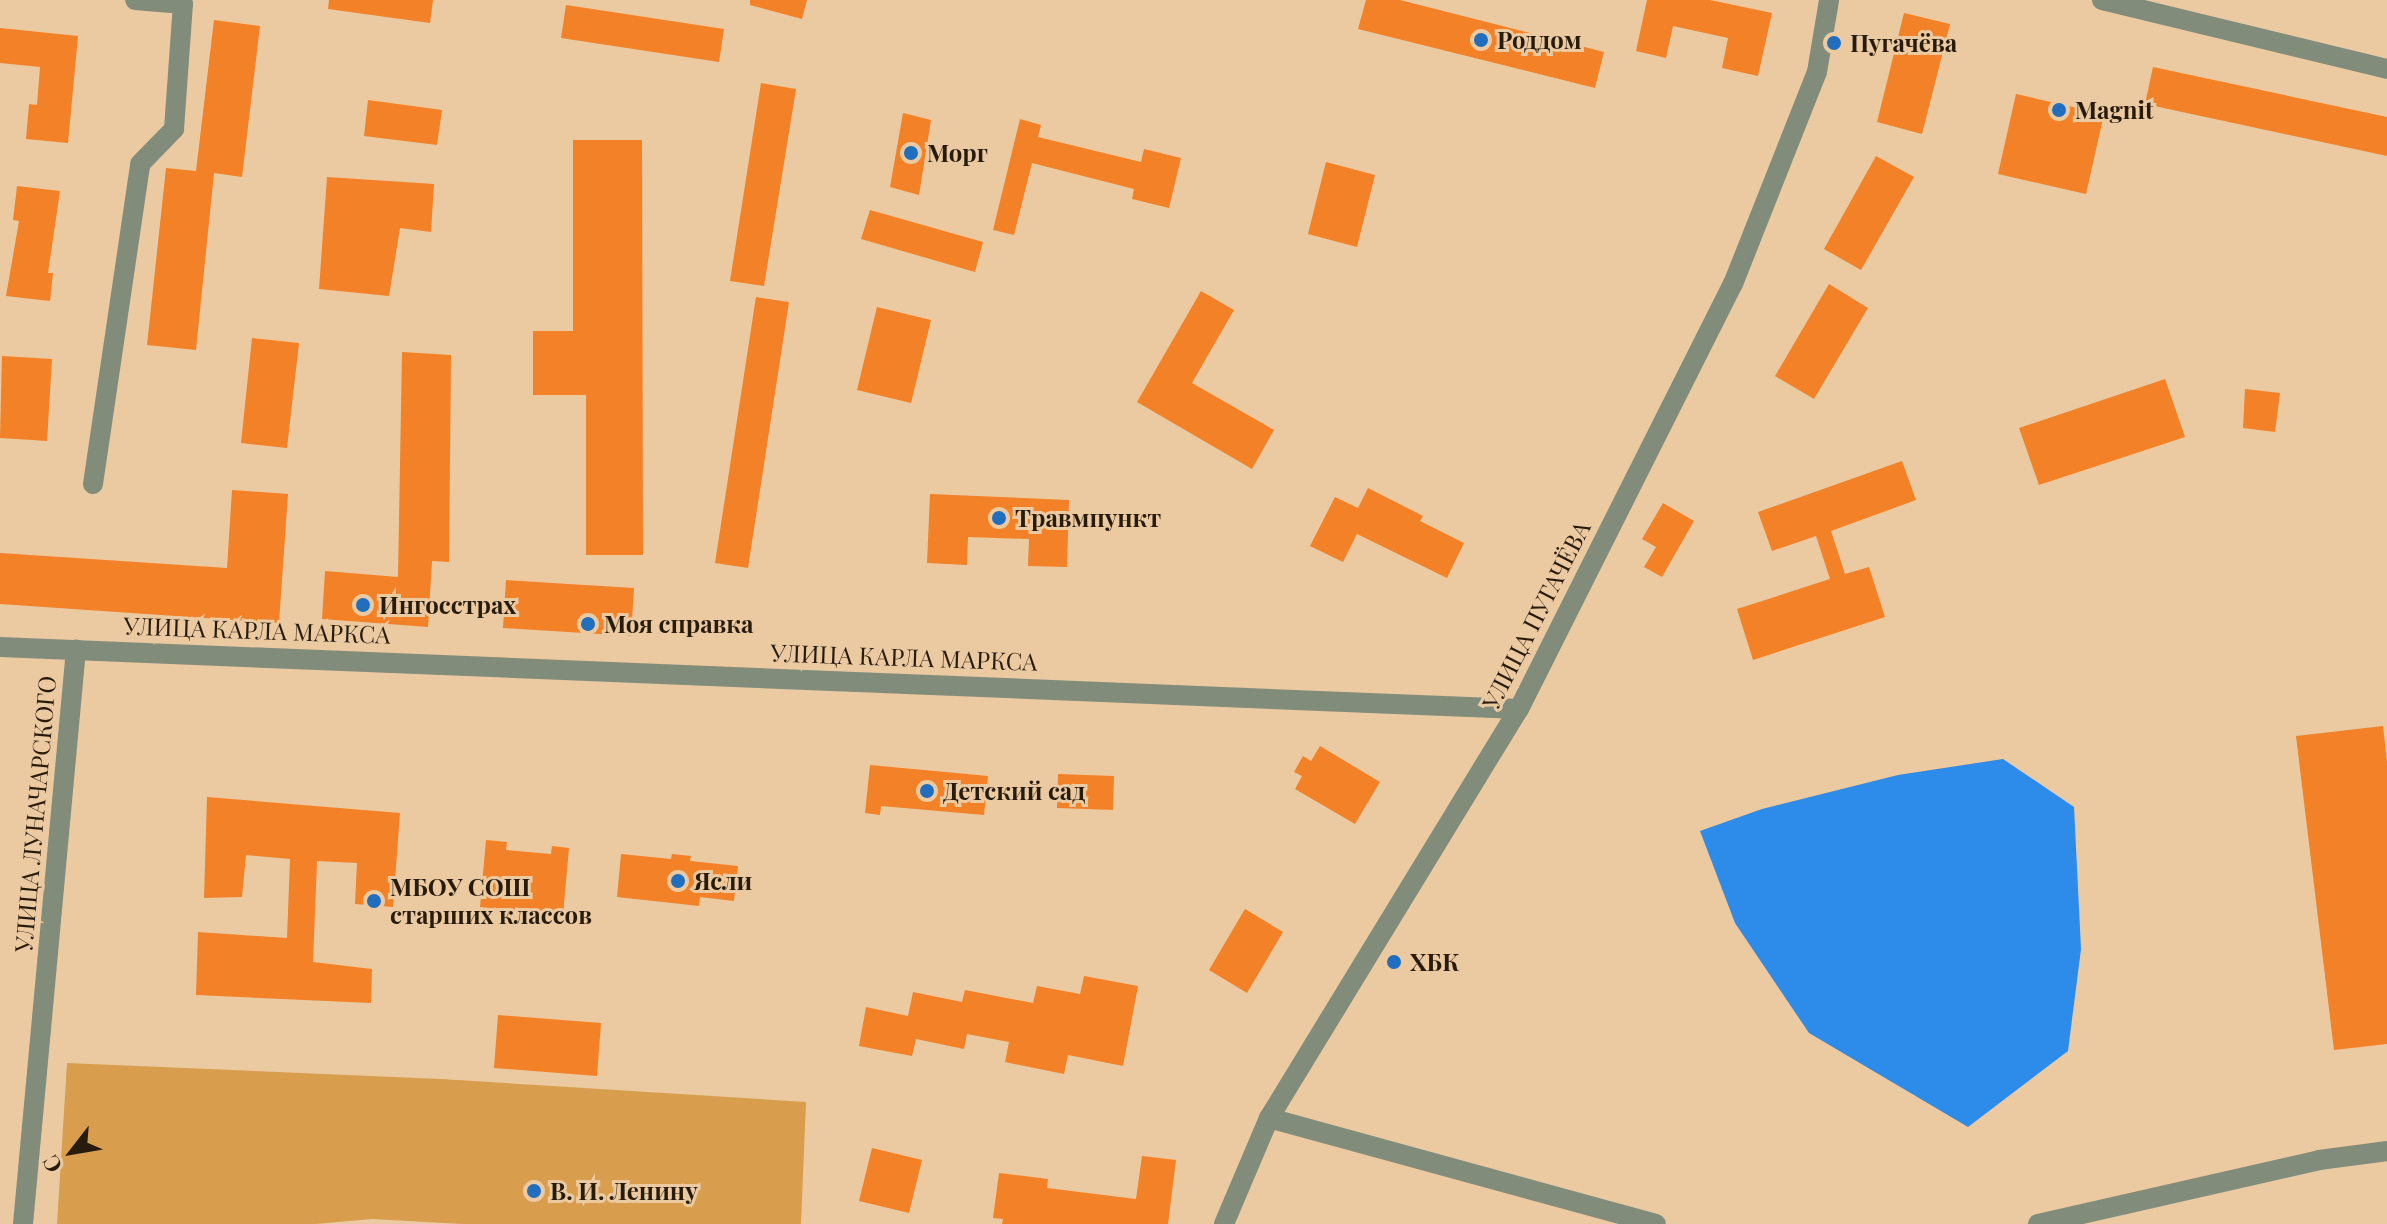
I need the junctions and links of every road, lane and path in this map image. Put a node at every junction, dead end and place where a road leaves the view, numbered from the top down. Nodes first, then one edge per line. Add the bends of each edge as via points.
1 (135, 0) edge
2 (1829, 0) edge
3 (2102, 0) edge
4 (2387, 69) edge
5 (93, 484) dead end
6 (0, 647) edge
7 (76, 649) junction
8 (1519, 709) junction
9 (1269, 1118) junction
10 (2387, 1151) edge
11 (23, 1224) edge
12 (1224, 1224) edge
13 (1656, 1224) edge
14 (2038, 1224) edge

1 - 5 street via 183,4 174,129 140,164
2 - 8 street, УЛИЦА ПУГАЧЁВА via 1817,72 1733,284
3 - 4 street
6 - 7 street, УЛИЦА КАРЛА МАРКСА
7 - 8 street, УЛИЦА КАРЛА МАРКСА
7 - 11 street, УЛИЦА ЛУНАЧАРСКОГО
8 - 9 street, УЛИЦА ПУГАЧЁВА
9 - 12 street, УЛИЦА ПУГАЧЁВА
9 - 13 street
10 - 14 street via 2304,1163

